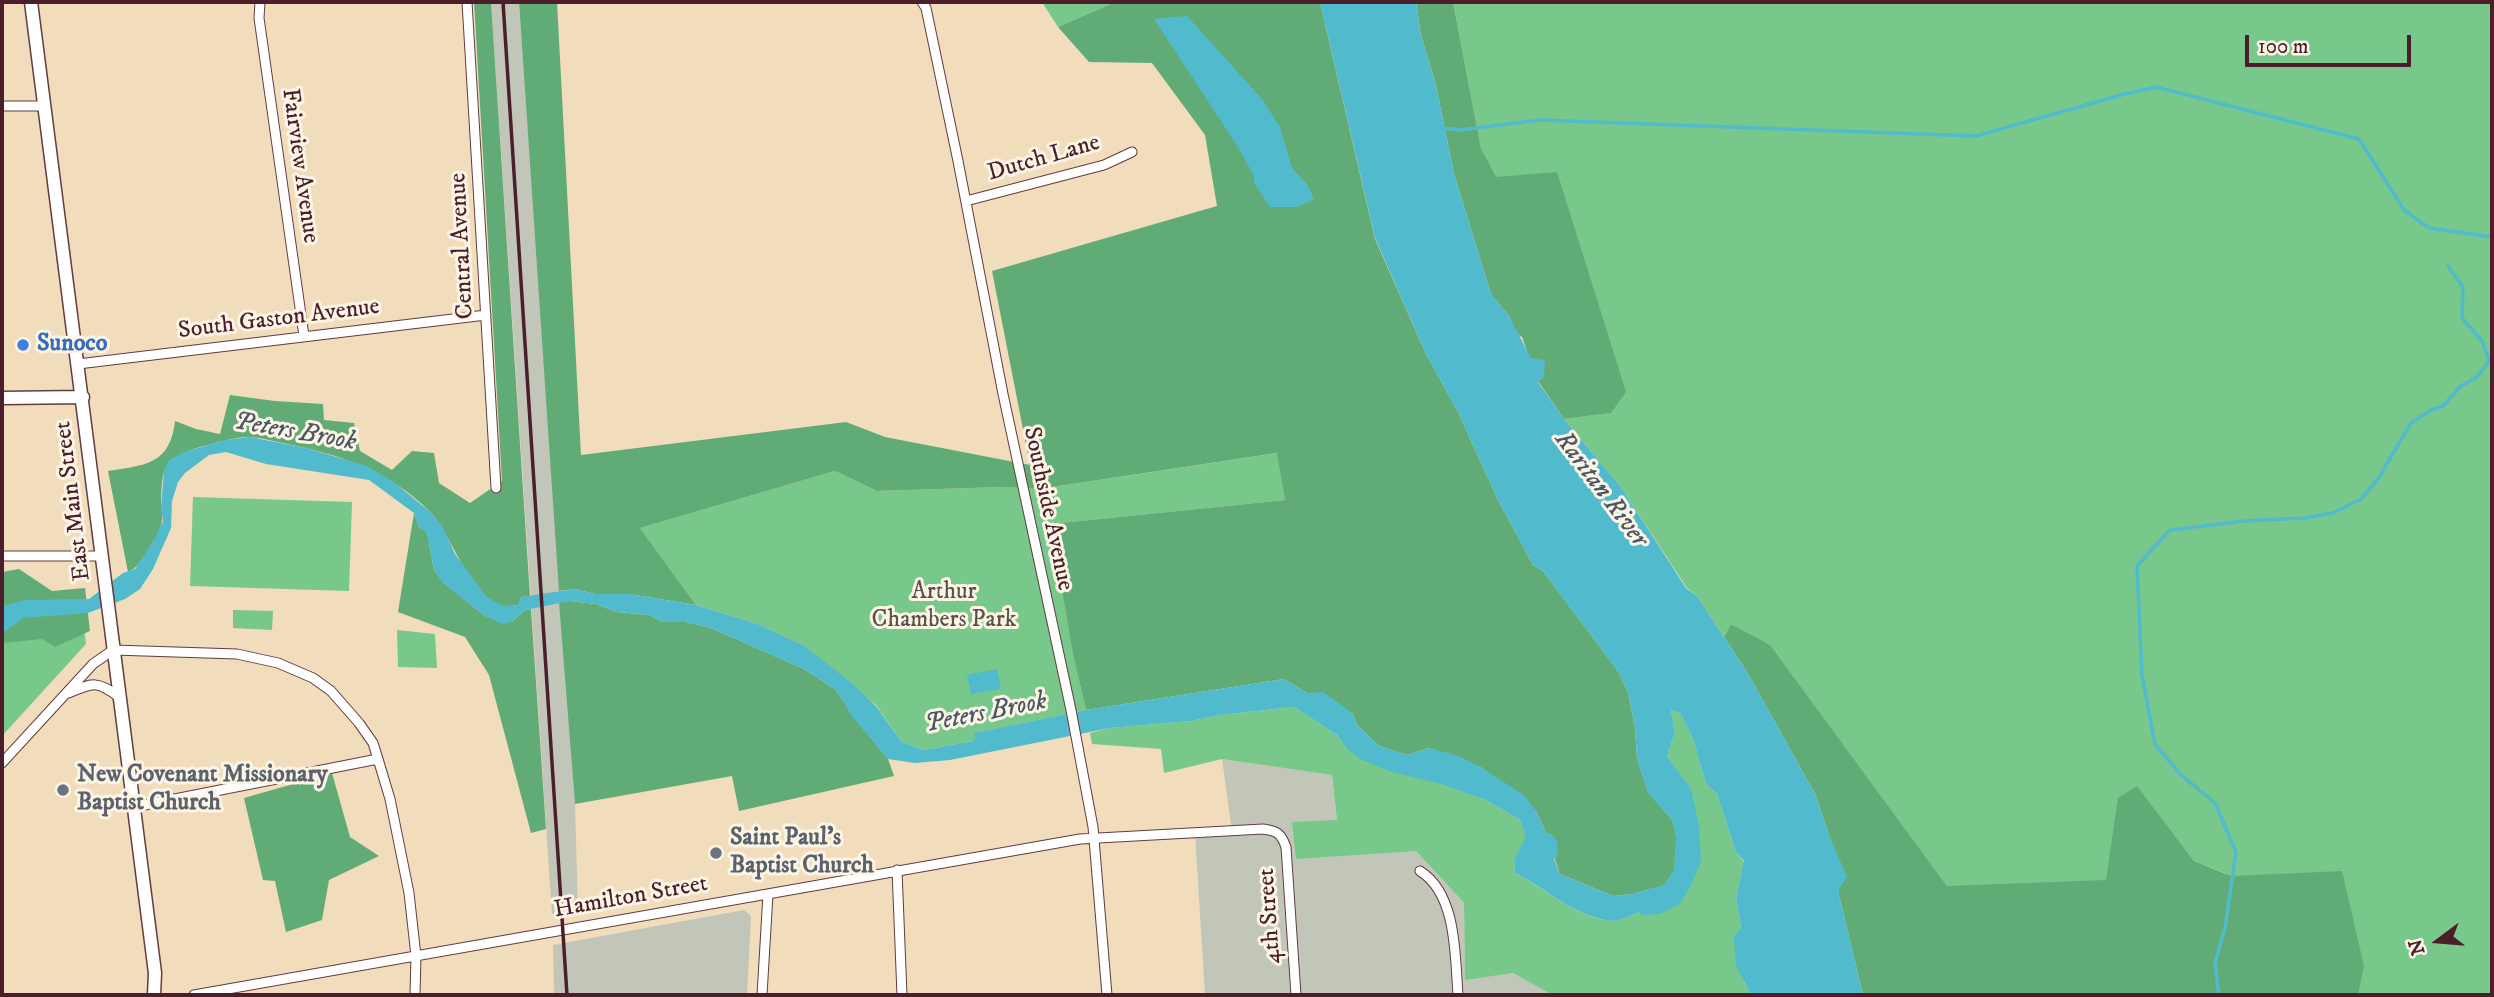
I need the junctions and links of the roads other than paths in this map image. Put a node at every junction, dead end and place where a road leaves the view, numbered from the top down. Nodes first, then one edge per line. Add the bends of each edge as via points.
1 (31, 2) edge
2 (260, 2) edge
3 (467, 2) edge
4 (922, 2) edge
5 (2, 106) edge
6 (43, 106) junction
7 (1132, 152) dead end
8 (966, 201) junction
9 (486, 315) junction
10 (304, 336) junction
11 (78, 364) junction
12 (83, 397) junction
13 (2, 398) edge
14 (496, 488) dead end
15 (2, 556) edge
16 (102, 556) junction
17 (113, 650) junction
18 (64, 695) junction
19 (119, 697) junction
20 (378, 759) junction
21 (2, 763) edge
22 (134, 807) junction
23 (1282, 835) joint
24 (1095, 838) junction
25 (897, 870) junction
26 (1420, 871) dead end
27 (768, 894) junction
28 (416, 956) junction
29 (154, 995) edge
30 (194, 995) edge
31 (415, 995) edge
32 (762, 995) edge
33 (902, 995) edge
34 (1107, 995) edge
35 (1296, 995) edge
36 (1458, 995) edge

1 - 6 street, East Main Street
2 - 10 street, Fairview Avenue
3 - 9 street, Central Avenue
4 - 8 street, Southside Avenue
5 - 6 street
6 - 11 street, East Main Street
7 - 8 street, Dutch Lane via 1104,165
8 - 24 street, Southside Avenue
9 - 10 street, South Gaston Avenue
9 - 14 street, Central Avenue
10 - 11 street, South Gaston Avenue
11 - 12 street, East Main Street
12 - 13 street
12 - 16 street, East Main Street
15 - 16 street
16 - 17 street, East Main Street
17 - 18 street via 93,663
17 - 19 street, East Main Street
17 - 20 street via 237,654 278,663 331,691 373,743
18 - 19 street via 101,684
18 - 21 street
19 - 22 street, East Main Street
20 - 22 street
20 - 28 street via 409,893
22 - 29 street, East Main Street
23 - 24 street, Hamilton Street via 1263,829
23 - 35 street, 4th Street
24 - 25 street, Hamilton Street
24 - 34 street, Southside Avenue
25 - 27 street, Hamilton Street
25 - 33 street
26 - 36 street via 1442,894 1453,934
27 - 28 street, Hamilton Street
27 - 32 street
28 - 30 street, Hamilton Street
28 - 31 street

